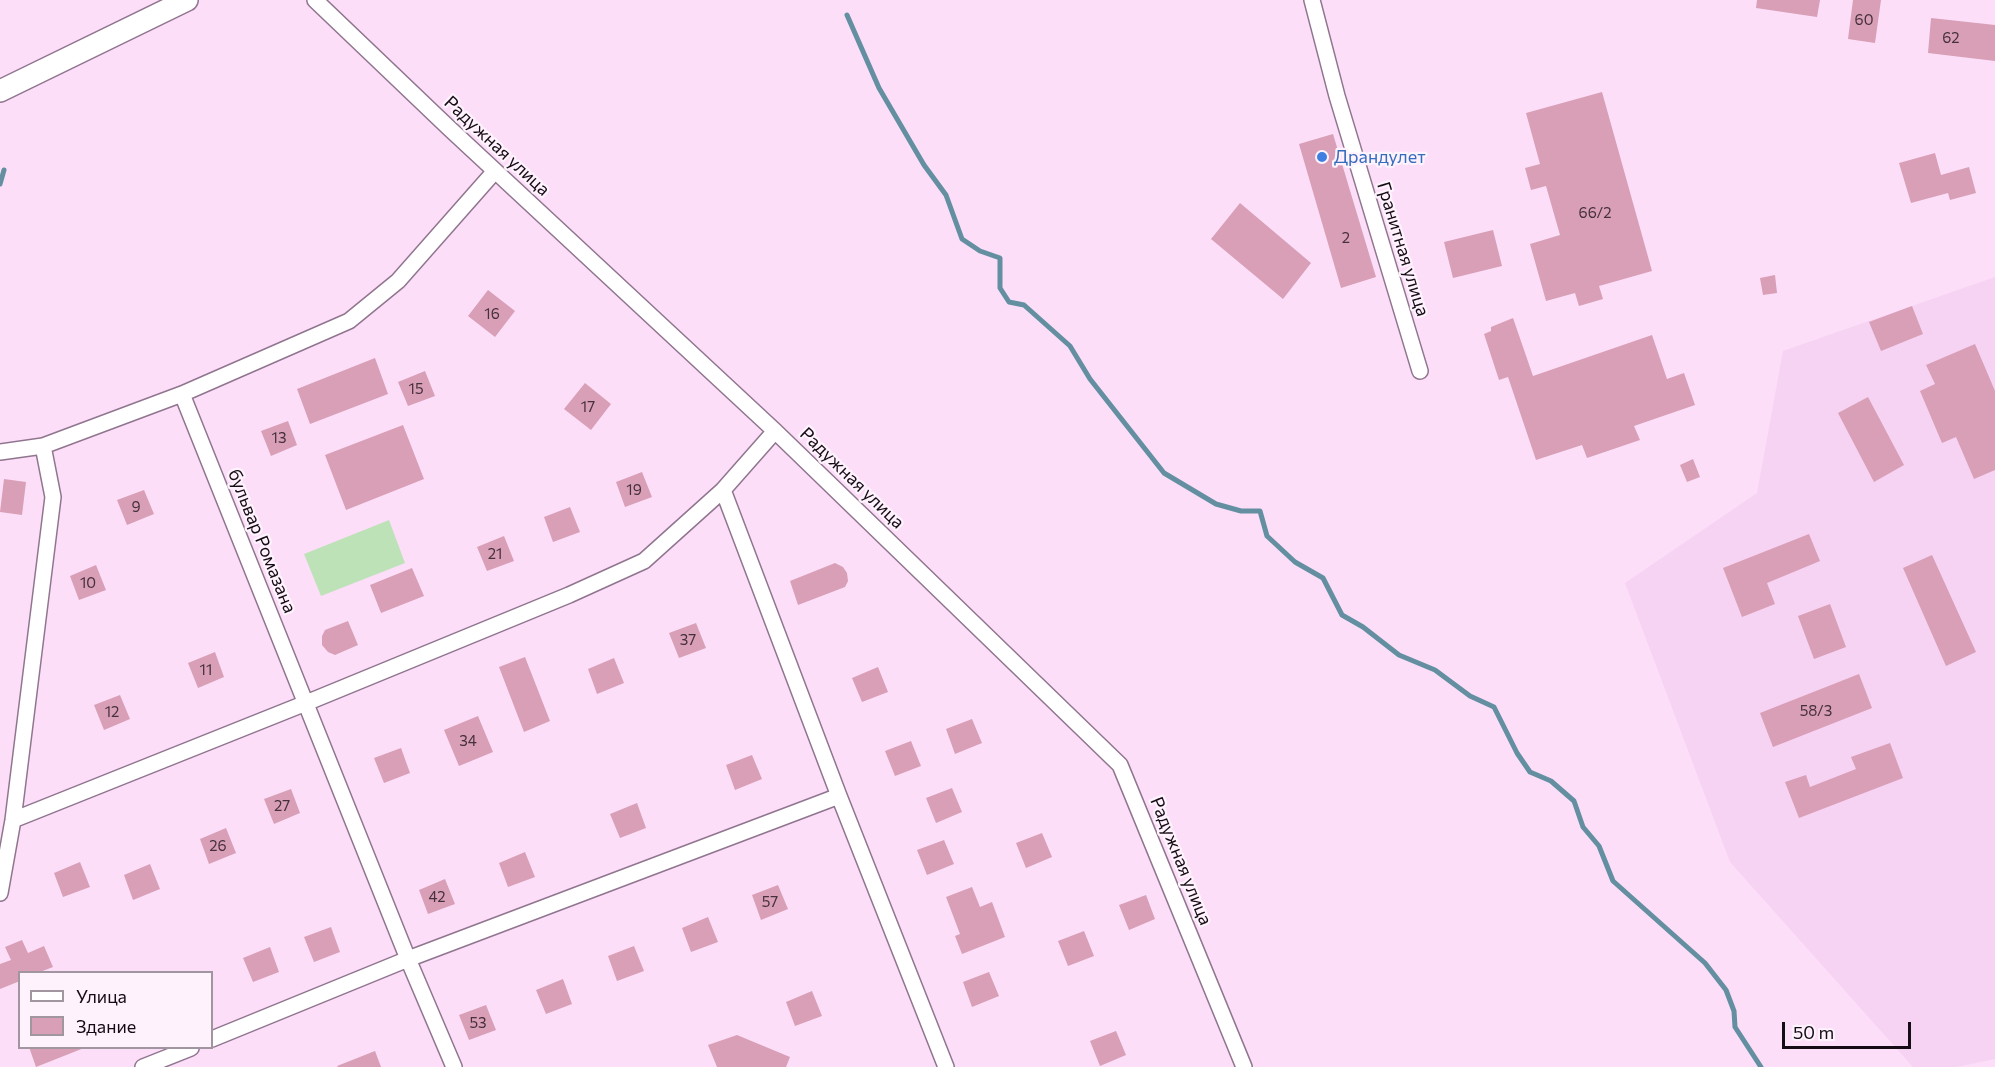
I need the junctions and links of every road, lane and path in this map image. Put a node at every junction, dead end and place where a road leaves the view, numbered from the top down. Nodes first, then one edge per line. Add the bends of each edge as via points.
1 (187, 0) edge
2 (315, 0) edge
3 (1312, 0) edge
4 (0, 91) edge
5 (495, 171) junction
6 (1420, 371) dead end
7 (182, 394) junction
8 (775, 431) junction
9 (43, 446) junction
10 (0, 452) edge
11 (723, 490) junction
12 (306, 704) junction
13 (839, 796) junction
14 (13, 820) junction
15 (0, 893) edge
16 (408, 959) junction
17 (213, 1039) edge
18 (186, 1049) edge
19 (143, 1067) edge
20 (454, 1067) edge
21 (946, 1067) edge
22 (1244, 1067) edge

1 - 4 main road
2 - 5 street, Радужная улица
3 - 6 street, Гранитная улица
5 - 7 street via 398,281 349,321
5 - 8 street, Радужная улица
7 - 9 street
7 - 12 street, бульвар Ромазана
8 - 11 street
8 - 22 street, Радужная улица via 1120,765
9 - 10 street
9 - 14 street via 54,497
11 - 12 street via 644,561
11 - 13 street
12 - 14 street
12 - 16 street, бульвар Ромазана
13 - 16 street
13 - 21 street
14 - 15 street
16 - 17 street
16 - 20 street, бульвар Ромазана
18 - 19 street

